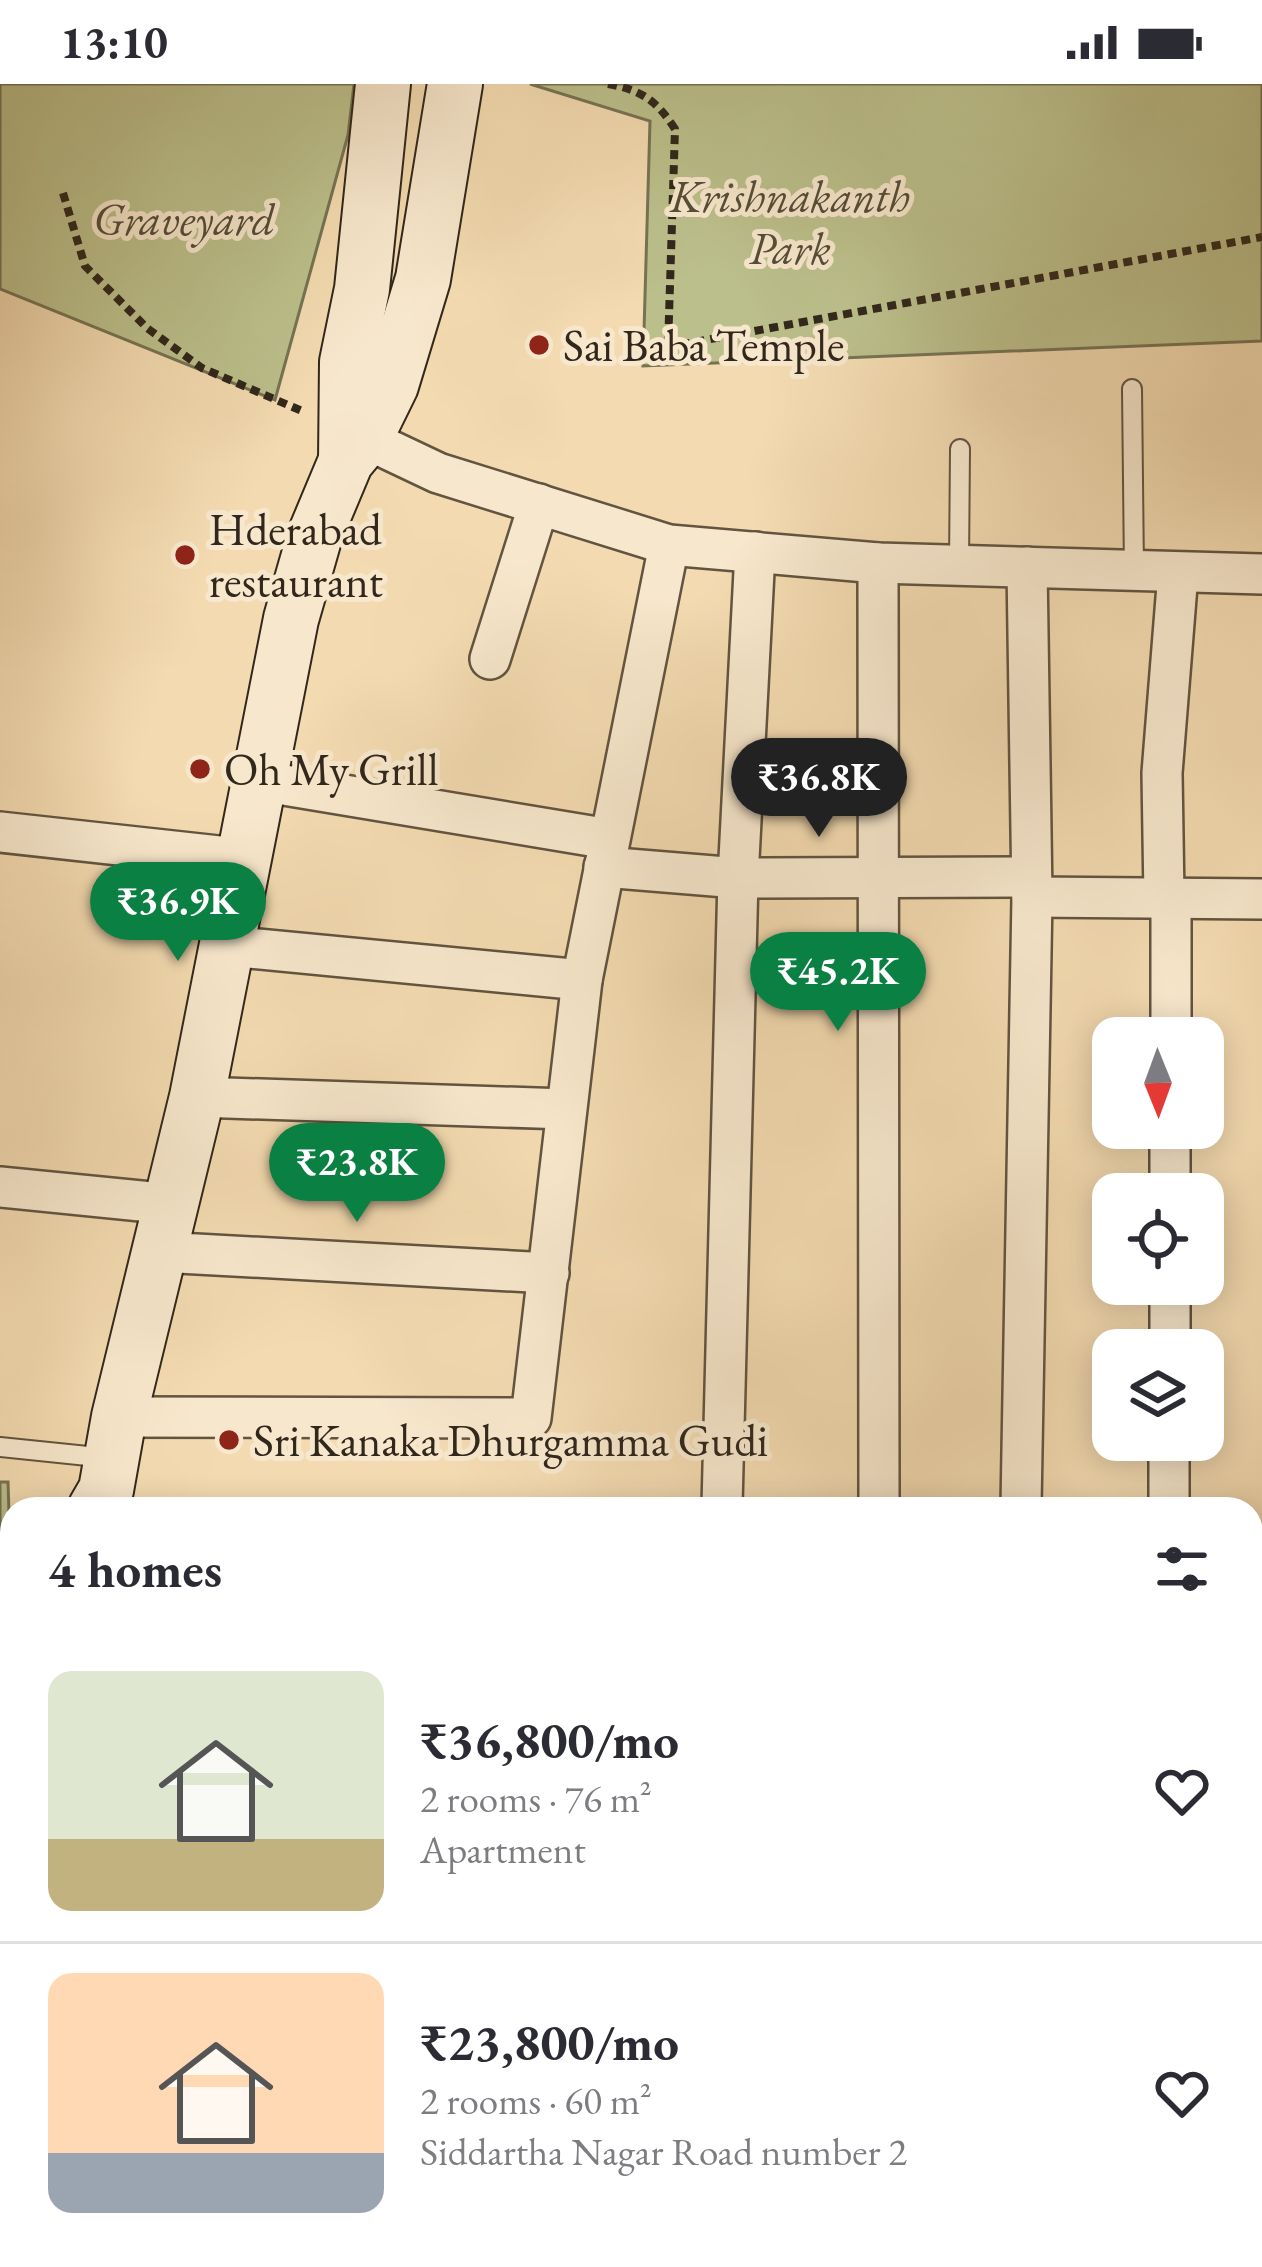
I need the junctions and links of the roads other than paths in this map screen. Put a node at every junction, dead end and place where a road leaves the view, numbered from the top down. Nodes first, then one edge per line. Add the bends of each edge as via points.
1 (383, 84) edge
2 (455, 84) edge
3 (1132, 388) dead end
4 (351, 442) junction
5 (960, 449) dead end
6 (539, 504) junction
7 (669, 544) junction
8 (754, 552) junction
9 (878, 563) junction
10 (959, 565) junction
11 (1027, 566) junction
12 (1134, 571) junction
13 (1178, 573) junction
14 (1262, 574) edge
15 (490, 658) dead end
16 (260, 781) junction
17 (0, 832) edge
18 (607, 853) junction
19 (246, 859) junction
20 (875, 877) junction
21 (737, 878) junction
22 (1032, 887) junction
23 (1167, 898) junction
24 (1262, 898) edge
25 (228, 946) junction
26 (582, 980) junction
27 (1170, 1017) edge
28 (197, 1096) junction
29 (566, 1108) junction
30 (0, 1187) edge
31 (166, 1228) junction
32 (549, 1273) junction
33 (116, 1437) junction
34 (0, 1447) edge
35 (1169, 1461) edge
36 (102, 1497) edge
37 (722, 1497) edge
38 (879, 1497) edge
39 (1021, 1497) edge
40 (1169, 1497) edge

1 - 4 main road
2 - 4 main road via 422,280 391,385
3 - 12 lane
4 - 6 street
4 - 16 main road via 291,619
5 - 10 lane
6 - 7 street
6 - 15 street
7 - 8 street
7 - 18 street
8 - 9 street
8 - 21 street
9 - 10 street
9 - 20 street
10 - 11 street
11 - 12 street
11 - 22 street
12 - 13 street
13 - 14 street
13 - 23 street via 1162,773
16 - 18 street
16 - 19 main road
17 - 19 street
18 - 21 street
18 - 26 street
19 - 25 main road
20 - 21 street
20 - 22 street
20 - 38 street
21 - 37 street
22 - 23 street
22 - 39 street
23 - 24 street
23 - 27 street
25 - 26 street
25 - 28 main road
26 - 29 street
28 - 29 street
28 - 31 main road
29 - 32 street
30 - 31 street
31 - 32 street
31 - 33 main road
32 - 33 street via 531,1418
33 - 34 lane
33 - 36 main road
35 - 40 street

